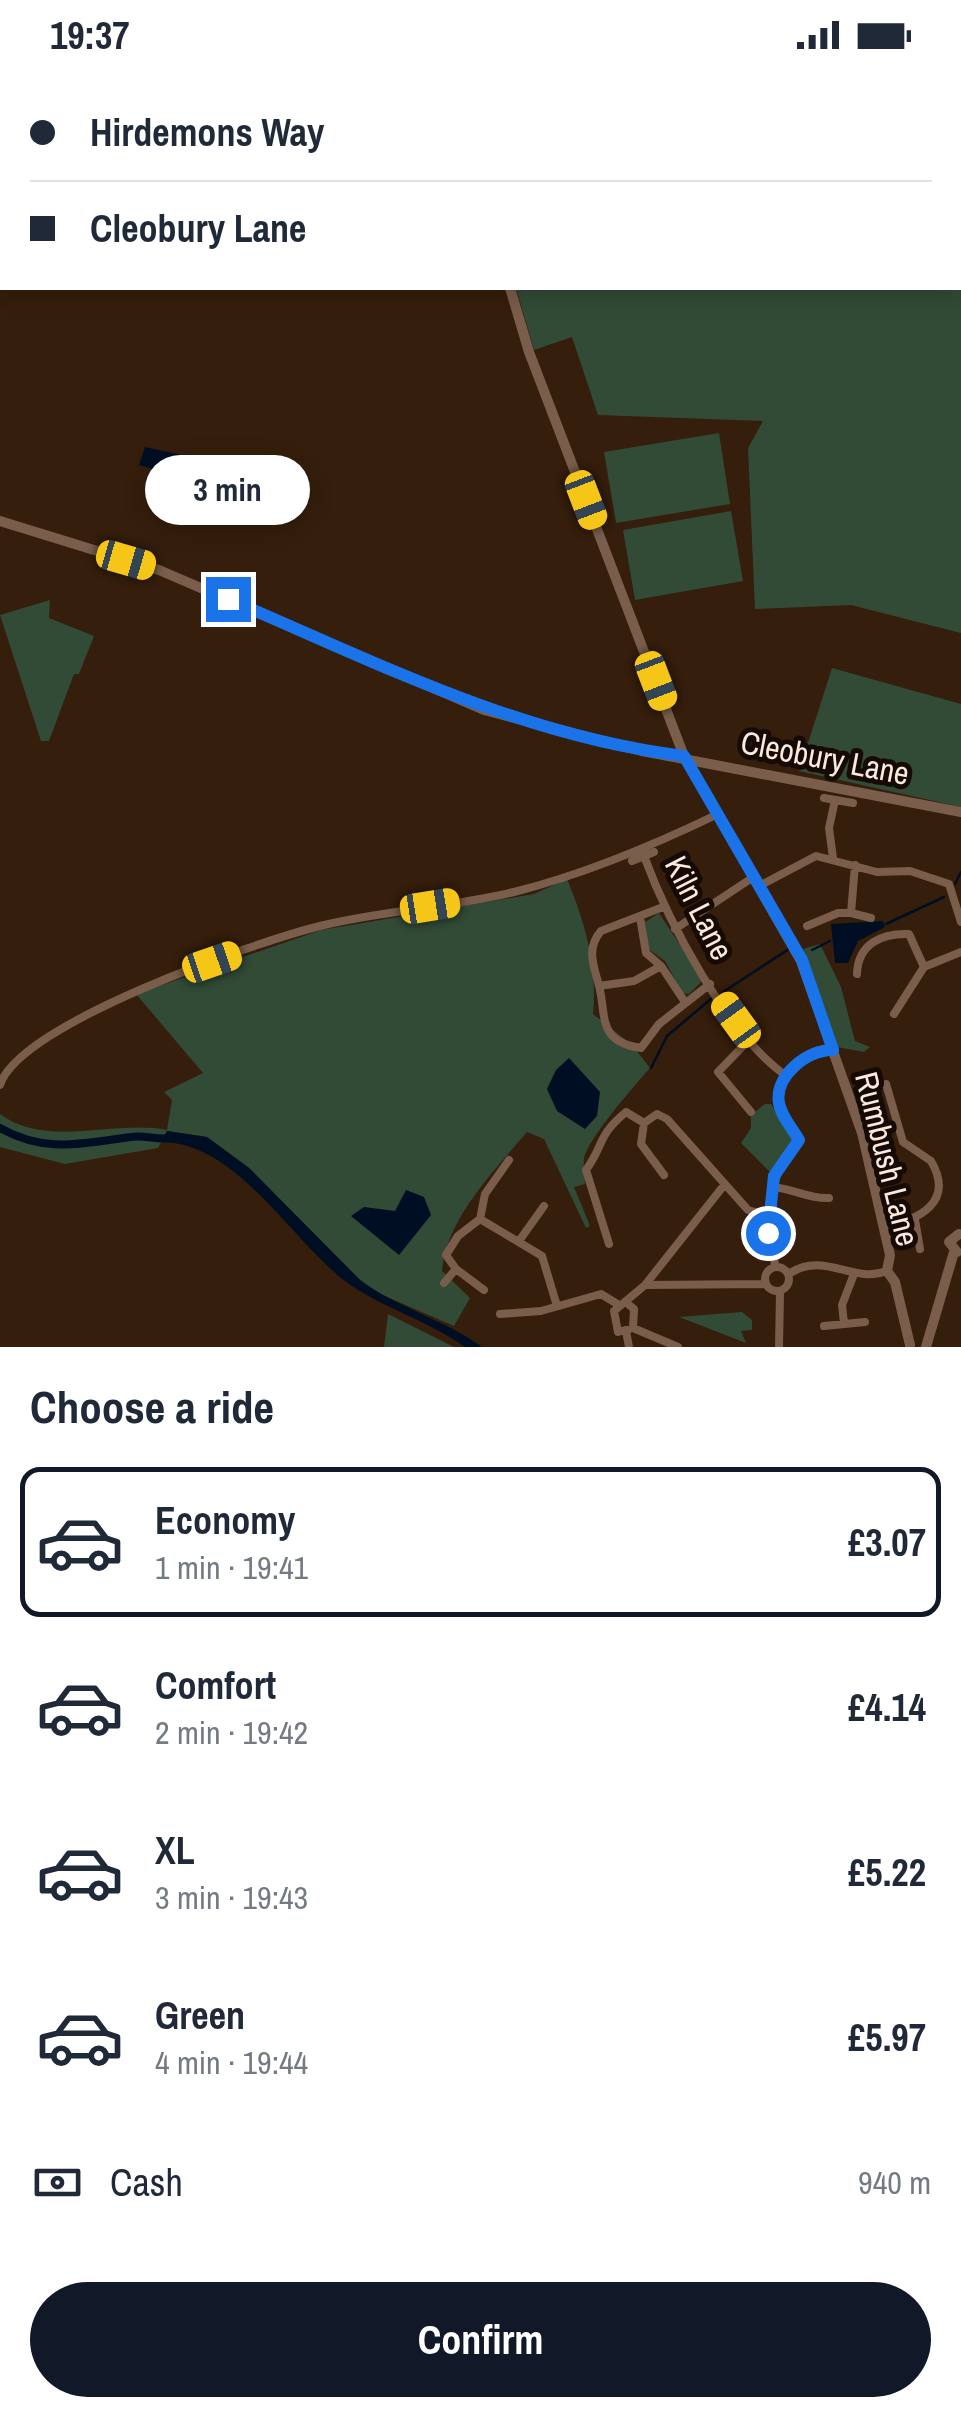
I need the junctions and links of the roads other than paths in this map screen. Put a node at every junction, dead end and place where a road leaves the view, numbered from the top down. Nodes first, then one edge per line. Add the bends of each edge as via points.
1 (511, 290) edge
2 (0, 521) edge
3 (684, 756) junction
4 (824, 798) dead end
5 (835, 800) junction
6 (853, 804) dead end
7 (961, 812) edge
8 (719, 814) junction
9 (833, 858) junction
10 (632, 861) dead end
11 (856, 865) junction
12 (759, 880) junction
13 (663, 907) junction
14 (851, 913) junction
15 (640, 916) junction
16 (819, 918) junction
17 (871, 918) dead end
18 (961, 922) edge
19 (807, 926) dead end
20 (675, 929) junction
21 (820, 931) dead end
22 (961, 952) edge
23 (661, 966) junction
24 (924, 967) junction
25 (857, 974) dead end
26 (710, 984) junction
27 (599, 986) junction
28 (685, 1002) junction
29 (894, 1014) dead end
30 (747, 1042) junction
31 (833, 1050) junction
32 (785, 1074) junction
33 (0, 1085) edge
34 (877, 1089) dead end
35 (751, 1112) dead end
36 (644, 1123) junction
37 (509, 1160) dead end
38 (664, 1175) dead end
39 (725, 1184) junction
40 (771, 1187) junction
41 (830, 1198) dead end
42 (544, 1206) dead end
43 (766, 1215) junction
44 (480, 1219) junction
45 (916, 1220) junction
46 (884, 1225) junction
47 (960, 1233) edge
48 (519, 1241) junction
49 (609, 1244) dead end
50 (920, 1250) dead end
51 (958, 1252) edge
52 (775, 1266) junction
53 (456, 1269) junction
54 (887, 1271) junction
55 (790, 1274) junction
56 (854, 1274) junction
57 (444, 1284) dead end
58 (764, 1284) junction
59 (645, 1285) junction
60 (484, 1290) dead end
61 (780, 1293) junction
62 (623, 1305) junction
63 (557, 1306) junction
64 (500, 1314) dead end
65 (866, 1322) dead end
66 (844, 1324) junction
67 (824, 1326) dead end
68 (630, 1330) junction
69 (910, 1345) edge
70 (629, 1347) edge
71 (678, 1347) edge
72 (780, 1347) edge
73 (926, 1347) edge

1 - 3 street, Rumbush Lane
2 - 3 street, Cleobury Lane via 159,570 484,710
3 - 7 street, Cleobury Lane
3 - 8 street, Rumbush Lane
4 - 5 street
5 - 6 street
5 - 9 street via 829,828
8 - 12 street, Rumbush Lane
8 - 33 street via 595,868 512,893 316,926 145,987 30,1052
9 - 11 street
9 - 12 street via 806,858
10 - 13 street, Kiln Lane via 649,854
11 - 14 street
11 - 18 street via 917,873 951,888
12 - 20 street
12 - 31 street, Rumbush Lane via 802,960
13 - 15 street
13 - 20 street, Kiln Lane
14 - 16 street
14 - 17 street
15 - 23 street via 646,953
15 - 27 street via 595,938 593,975
16 - 19 street
16 - 21 street
20 - 26 street, Kiln Lane
22 - 24 street
23 - 27 street via 634,982
23 - 28 street
24 - 25 street via 903,933 862,950
24 - 29 street
26 - 28 street
26 - 30 street, Kiln Lane
27 - 28 street via 601,1019 635,1048
30 - 32 street, Kiln Lane
30 - 35 street via 719,1059 720,1078
31 - 32 street
31 - 46 street, Rumbush Lane
32 - 40 street via 779,1108 800,1135
34 - 45 street via 887,1087 902,1142 937,1170 935,1202
36 - 38 street via 642,1144
36 - 39 street via 657,1114 667,1118
36 - 49 street via 626,1112 601,1134 586,1170
37 - 44 street via 485,1194
39 - 43 street via 748,1210
39 - 59 street
40 - 41 street
40 - 43 street
42 - 48 street
43 - 52 street
44 - 48 street
44 - 53 street via 448,1248
45 - 46 street
45 - 50 street
46 - 54 street, Rumbush Lane
47 - 51 street via 950,1240
48 - 63 street via 542,1256
51 - 73 street
52 - 55 street
52 - 58 street
53 - 57 street
53 - 60 street
54 - 56 street, Rumbush Lane
54 - 69 street, Rumbush Lane
55 - 56 street, Rumbush Lane via 823,1263
55 - 61 street
56 - 66 street via 842,1305
58 - 59 street
58 - 61 street
59 - 62 street
61 - 72 street
62 - 63 street via 601,1294
62 - 68 street via 634,1309
62 - 68 street via 615,1328
63 - 64 street
65 - 66 street
66 - 67 street
68 - 70 street
68 - 71 street

